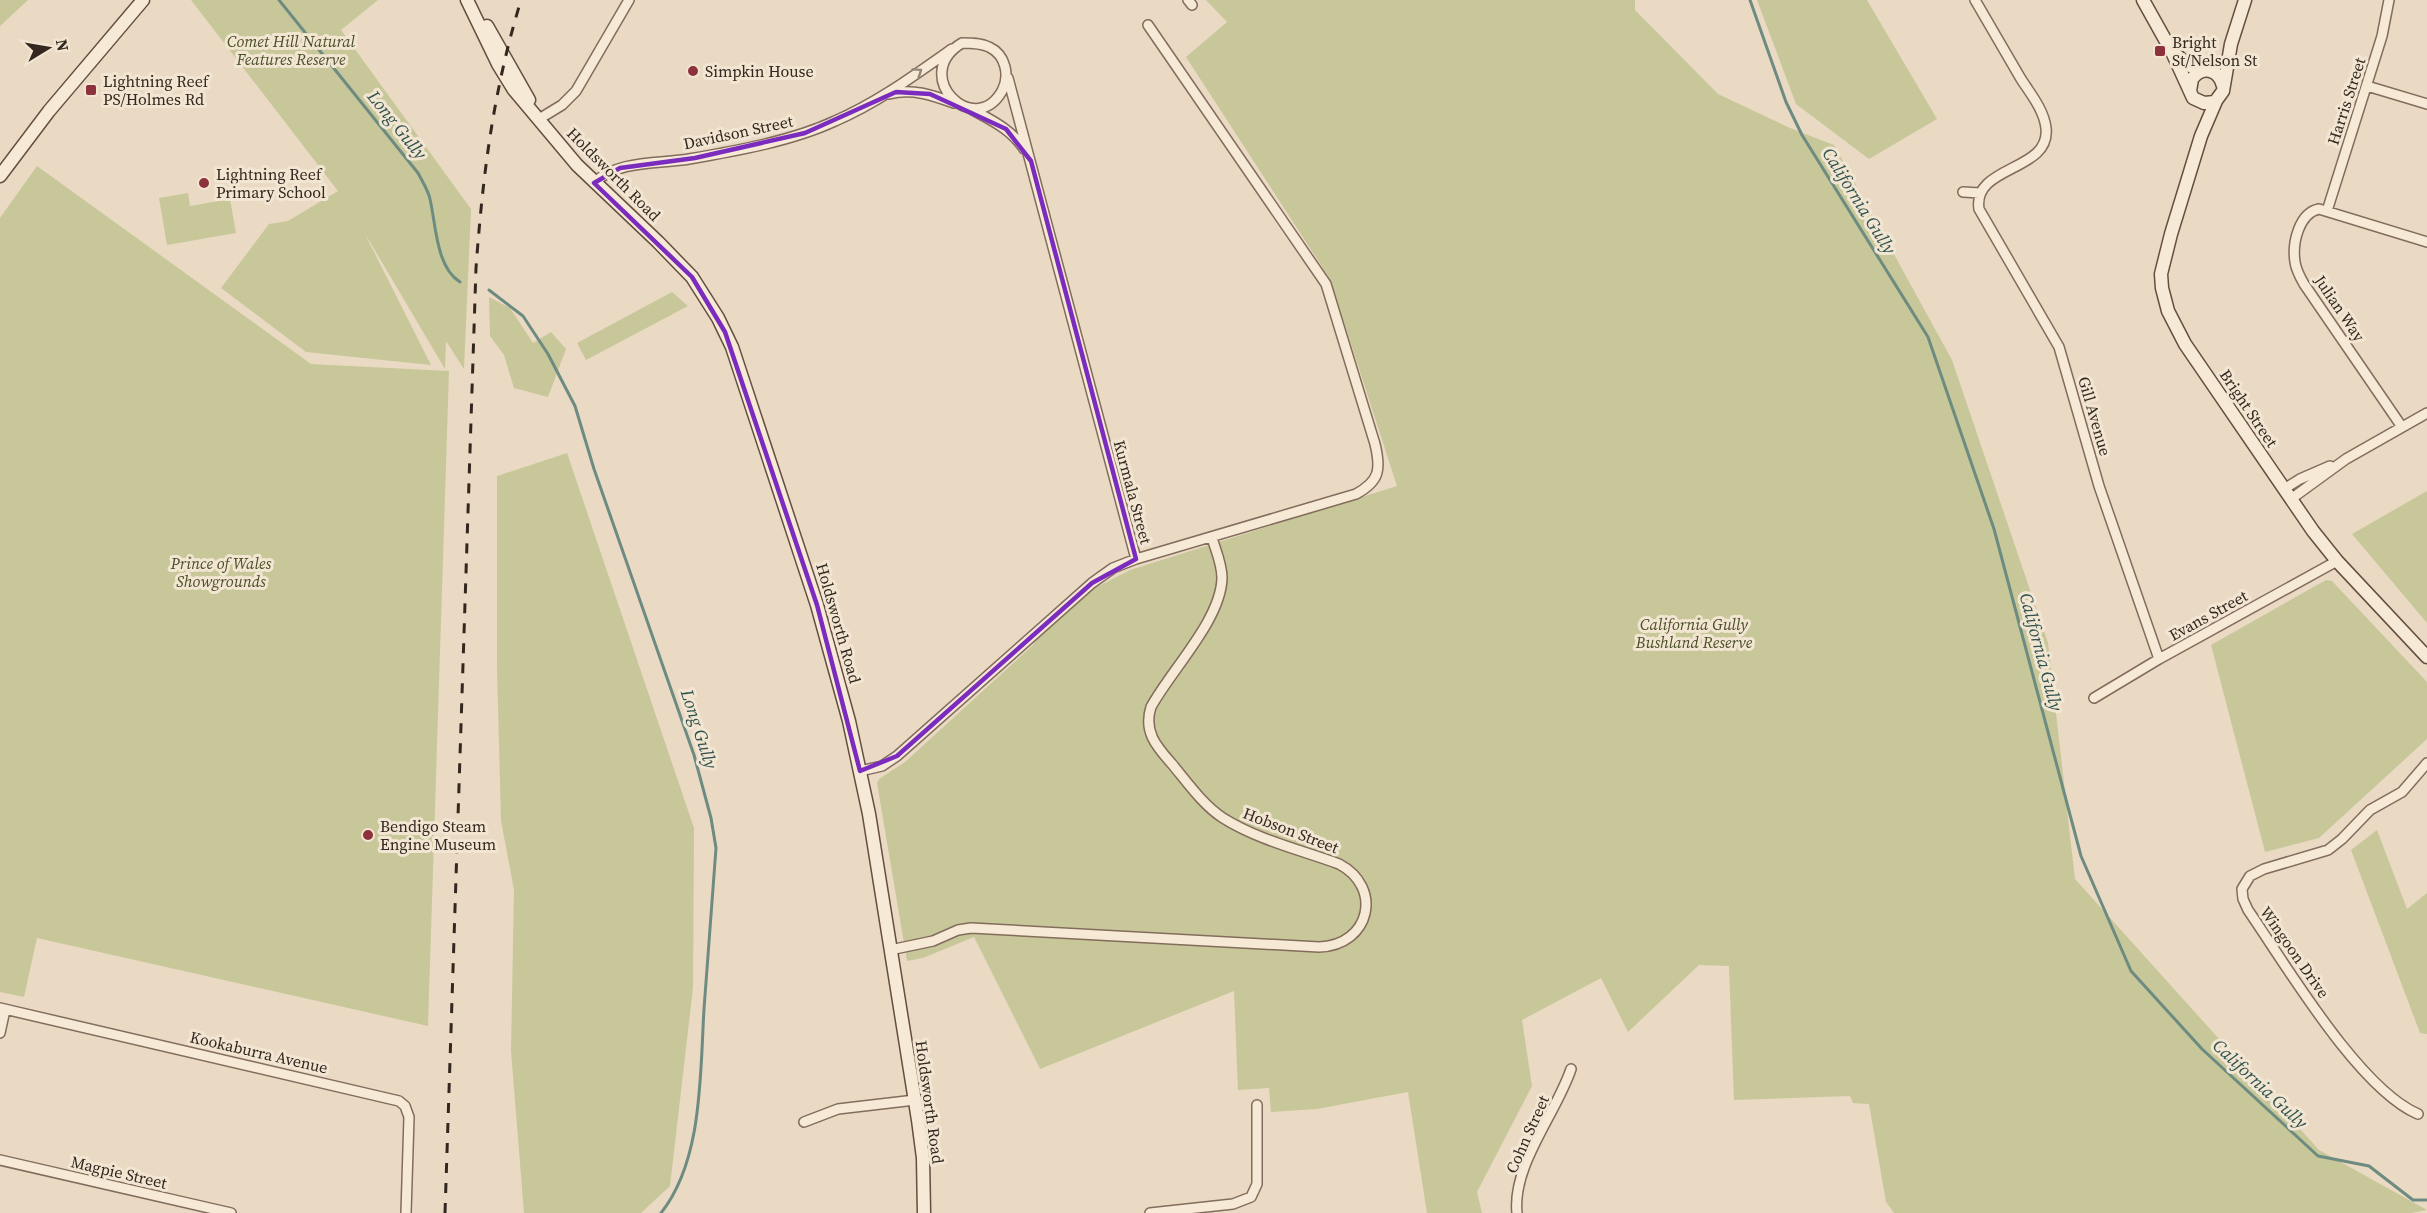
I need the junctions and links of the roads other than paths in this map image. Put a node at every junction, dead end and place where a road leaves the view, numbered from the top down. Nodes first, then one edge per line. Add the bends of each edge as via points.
1 (143, 0) edge
2 (468, 0) edge
3 (629, 0) edge
4 (1975, 0) edge
5 (2143, 0) edge
6 (2245, 0) edge
7 (2389, 0) edge
8 (1148, 25) dead end
9 (2231, 44) junction
10 (952, 49) junction
11 (2172, 52) junction
12 (2203, 71) junction
13 (1008, 78) junction
14 (2223, 86) junction
15 (2367, 86) junction
16 (884, 95) junction
17 (2192, 95) junction
18 (2217, 101) junction
19 (957, 104) junction
20 (2427, 104) edge
21 (967, 107) junction
22 (539, 119) junction
23 (2201, 136) junction
24 (1031, 161) junction
25 (0, 176) edge
26 (594, 183) junction
27 (1963, 192) dead end
28 (1980, 193) junction
29 (2327, 211) junction
30 (2427, 242) edge
31 (2427, 413) edge
32 (2402, 427) junction
33 (2288, 494) junction
34 (1212, 538) junction
35 (1136, 559) junction
36 (2337, 561) junction
37 (2427, 657) edge
38 (2158, 659) junction
39 (2094, 698) dead end
40 (2427, 763) edge
41 (860, 771) junction
42 (890, 950) junction
43 (3, 1009) edge
44 (0, 1033) edge
45 (1571, 1069) dead end
46 (915, 1100) junction
47 (1257, 1105) dead end
48 (2418, 1114) dead end
49 (804, 1122) dead end
50 (0, 1160) edge
51 (231, 1213) edge
52 (406, 1213) edge
53 (924, 1213) edge
54 (1150, 1213) edge
55 (1517, 1213) edge

1 - 25 main road
2 - 22 main road, Holdsworth Road via 500,47
3 - 22 street via 576,91
4 - 28 street via 2036,104 2046,130 2038,152 1987,184
5 - 11 main road, Bright Street
6 - 9 main road
7 - 15 street, Harris Street
8 - 34 street via 1326,284 1378,455 1373,482 1356,494
9 - 12 main road via 2218,61
9 - 14 main road
10 - 13 street via 962,43 992,48 1004,64
16 -> 10 street, Davidson Street
10 - 19 street via 943,70 943,83
11 - 12 main road
11 - 17 main road, Bright Street
12 - 14 main road via 2219,75
12 - 17 main road via 2192,79
13 - 21 street via 994,101 979,108
13 - 24 street, Kurmala Street
14 - 18 main road
15 - 20 street
15 - 29 street, Harris Street
16 - 19 street, Davidson Street via 912,91
16 - 26 street, Davidson Street via 805,133 695,158 621,168 604,174
17 - 18 main road via 2206,104
17 - 23 main road, Bright Street via 2200,115
18 - 23 main road, Bright Street
19 - 21 street
21 - 24 street, Kurmala Street via 1015,136
22 - 26 main road, Holdsworth Road
23 - 33 main road, Bright Street via 2165,256 2163,296 2185,344
24 - 35 street, Kurmala Street
26 - 41 main road, Holdsworth Road via 692,277 725,332 818,605
27 - 28 street
28 - 38 street, Gill Avenue via 1978,204 1984,221 2059,347 2099,486
29 - 30 street
29 - 32 street, Julian Way via 2313,210 2302,220 2295,246 2296,266 2304,284
31 - 32 street
32 - 33 street
33 - 36 main road, Bright Street
34 - 35 street
34 - 42 street, Hobson Street via 1222,570 1218,599 1151,707 1148,720 1152,740 1222,817 1350,871 1365,900 1359,930 1339,944 1319,947 971,928
35 - 41 street, Kurmala Street via 1113,568 1092,583 897,756
36 - 37 main road, Bright Street
36 - 38 street, Evans Street
38 - 39 street, Evans Street
40 - 48 street, Wingoon Drive via 2402,792 2370,810 2333,847 2258,871 2247,880 2242,894 2248,910 2353,1058 2396,1102
41 - 42 main road, Holdsworth Road
42 - 46 main road, Holdsworth Road
43 - 44 street
43 - 52 street, Kookaburra Avenue via 399,1101 407,1109 409,1121
45 - 55 street, Cohn Street via 1525,1169
46 - 49 street via 838,1109
46 - 53 main road, Holdsworth Road via 923,1158
47 - 54 street via 1257,1184 1251,1197 1233,1204
50 - 51 street, Magpie Street

